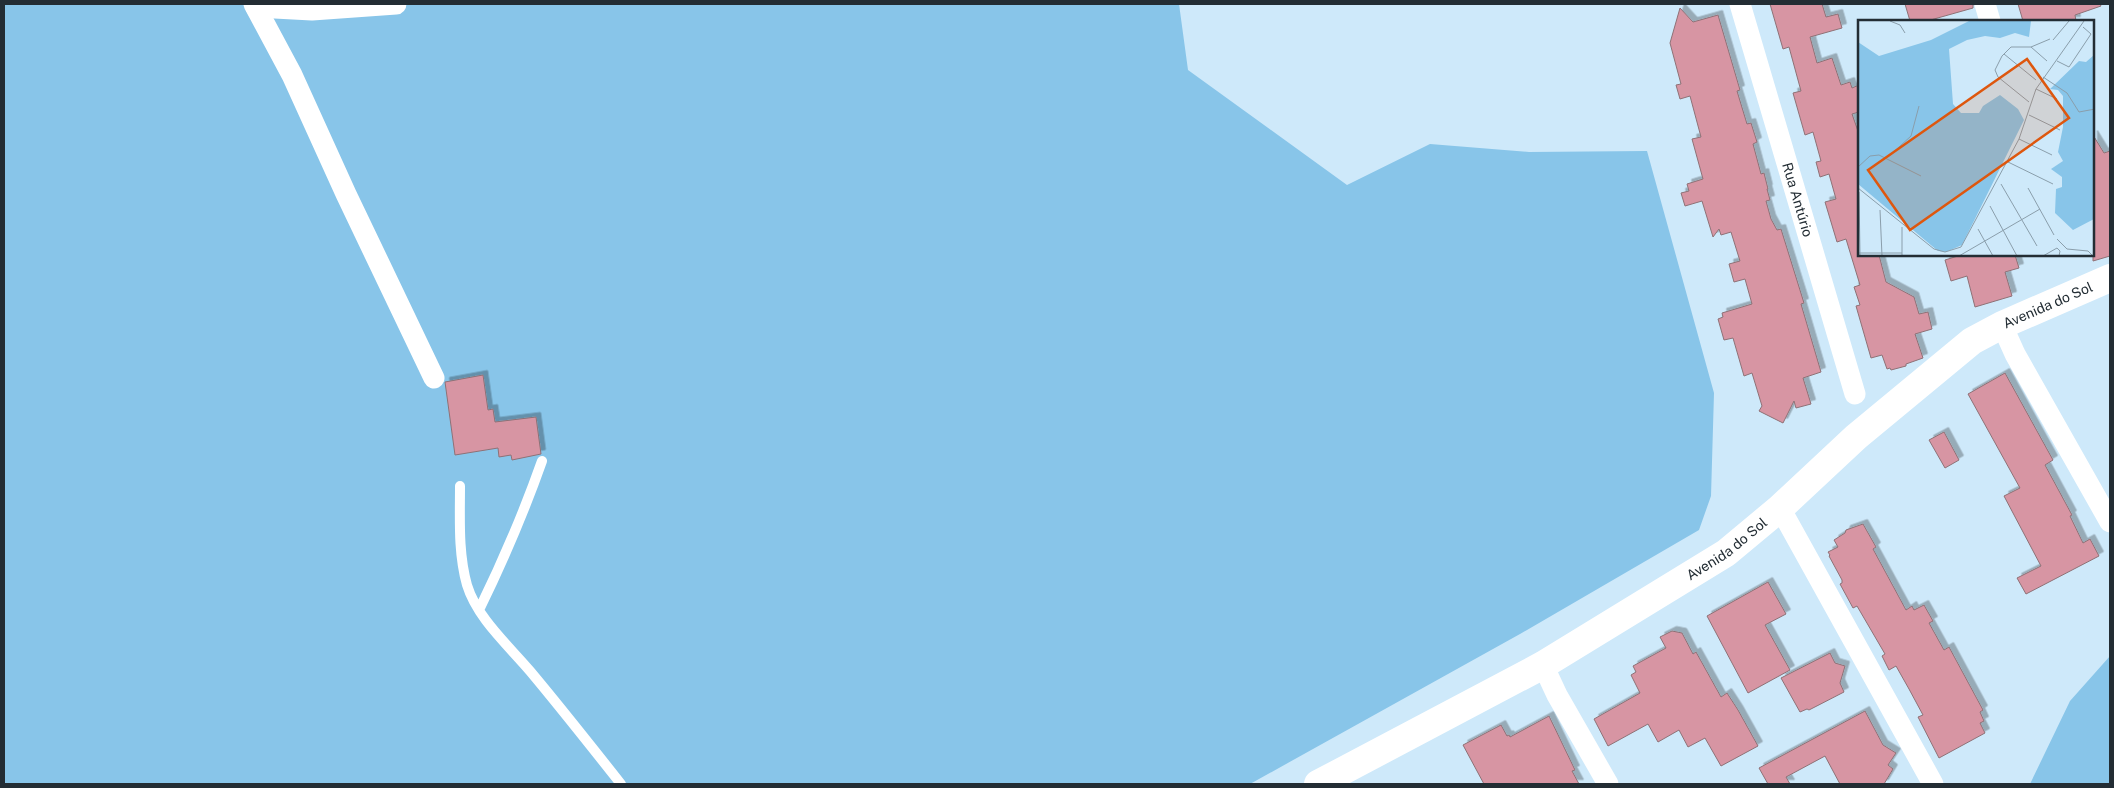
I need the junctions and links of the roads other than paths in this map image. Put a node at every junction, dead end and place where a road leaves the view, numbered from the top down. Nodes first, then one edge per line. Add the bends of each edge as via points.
1 (396, 4) edge
2 (1740, 4) edge
3 (1985, 4) edge
4 (255, 5) edge
5 (1990, 20) edge
6 (2110, 278) edge
7 (2002, 325) junction
8 (434, 378) dead end
9 (1856, 394) dead end
10 (542, 460) dead end
11 (460, 486) dead end
12 (1780, 508) junction
13 (2110, 522) edge
14 (479, 610) junction
15 (1543, 665) junction
16 (621, 784) edge
17 (1318, 784) edge
18 (1608, 784) edge
19 (1933, 784) edge

1 - 4 street via 312,10
2 - 9 street, Rua Antúrio
3 - 5 street
4 - 8 street via 292,75
6 - 7 street, Avenida do Sol
7 - 12 street, Avenida do Sol via 1972,341 1915,386
7 - 13 street via 2015,354
10 - 14 lane via 503,562
11 - 14 lane via 463,565
12 - 15 street, Avenida do Sol via 1726,553
12 - 19 street
14 - 16 lane
15 - 17 street, Avenida do Sol
15 - 18 street

